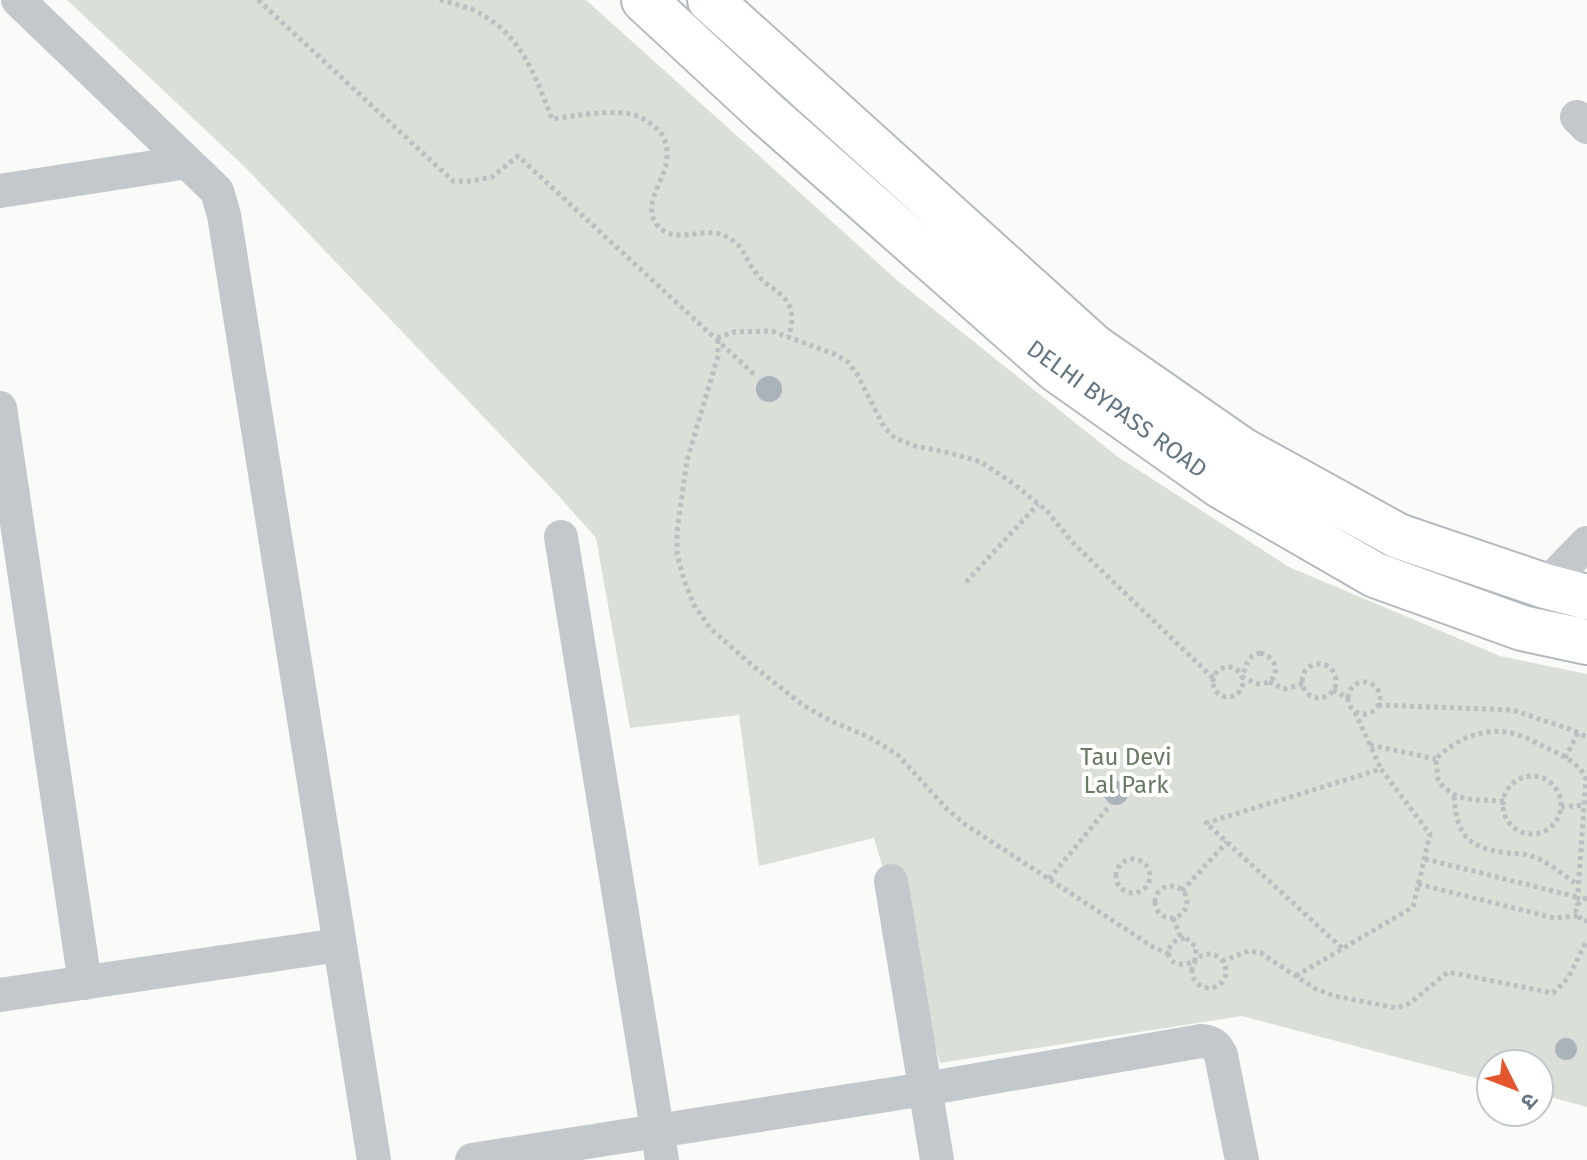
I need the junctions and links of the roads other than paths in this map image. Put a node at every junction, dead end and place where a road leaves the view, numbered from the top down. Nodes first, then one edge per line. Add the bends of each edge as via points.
1 (18, 0) edge
2 (644, 0) edge
3 (710, 0) edge
4 (187, 162) junction
5 (0, 191) edge
6 (0, 408) edge
7 (561, 537) dead end
8 (1587, 543) edge
9 (1545, 586) junction
10 (1587, 597) edge
11 (1587, 642) edge
12 (891, 881) dead end
13 (339, 945) junction
14 (85, 983) junction
15 (0, 995) edge
16 (925, 1089) junction
17 (660, 1145) edge
18 (374, 1160) edge
19 (472, 1160) edge
20 (937, 1160) edge
21 (1242, 1160) edge

1 - 4 street
2 - 11 main road, DELHI BYPASS ROAD via 1057,370 1221,486 1375,575 1522,628
3 - 9 main road, DELHI BYPASS ROAD via 1094,347 1242,450 1398,536
4 - 5 street
4 - 13 street via 217,191 224,215
6 - 14 street
7 - 17 street
8 - 9 street
9 - 10 main road, DELHI BYPASS ROAD
12 - 16 street
13 - 14 street
13 - 18 street
14 - 15 street
16 - 17 street
16 - 20 street
16 - 21 street via 1210,1042 1221,1055
17 - 19 street

